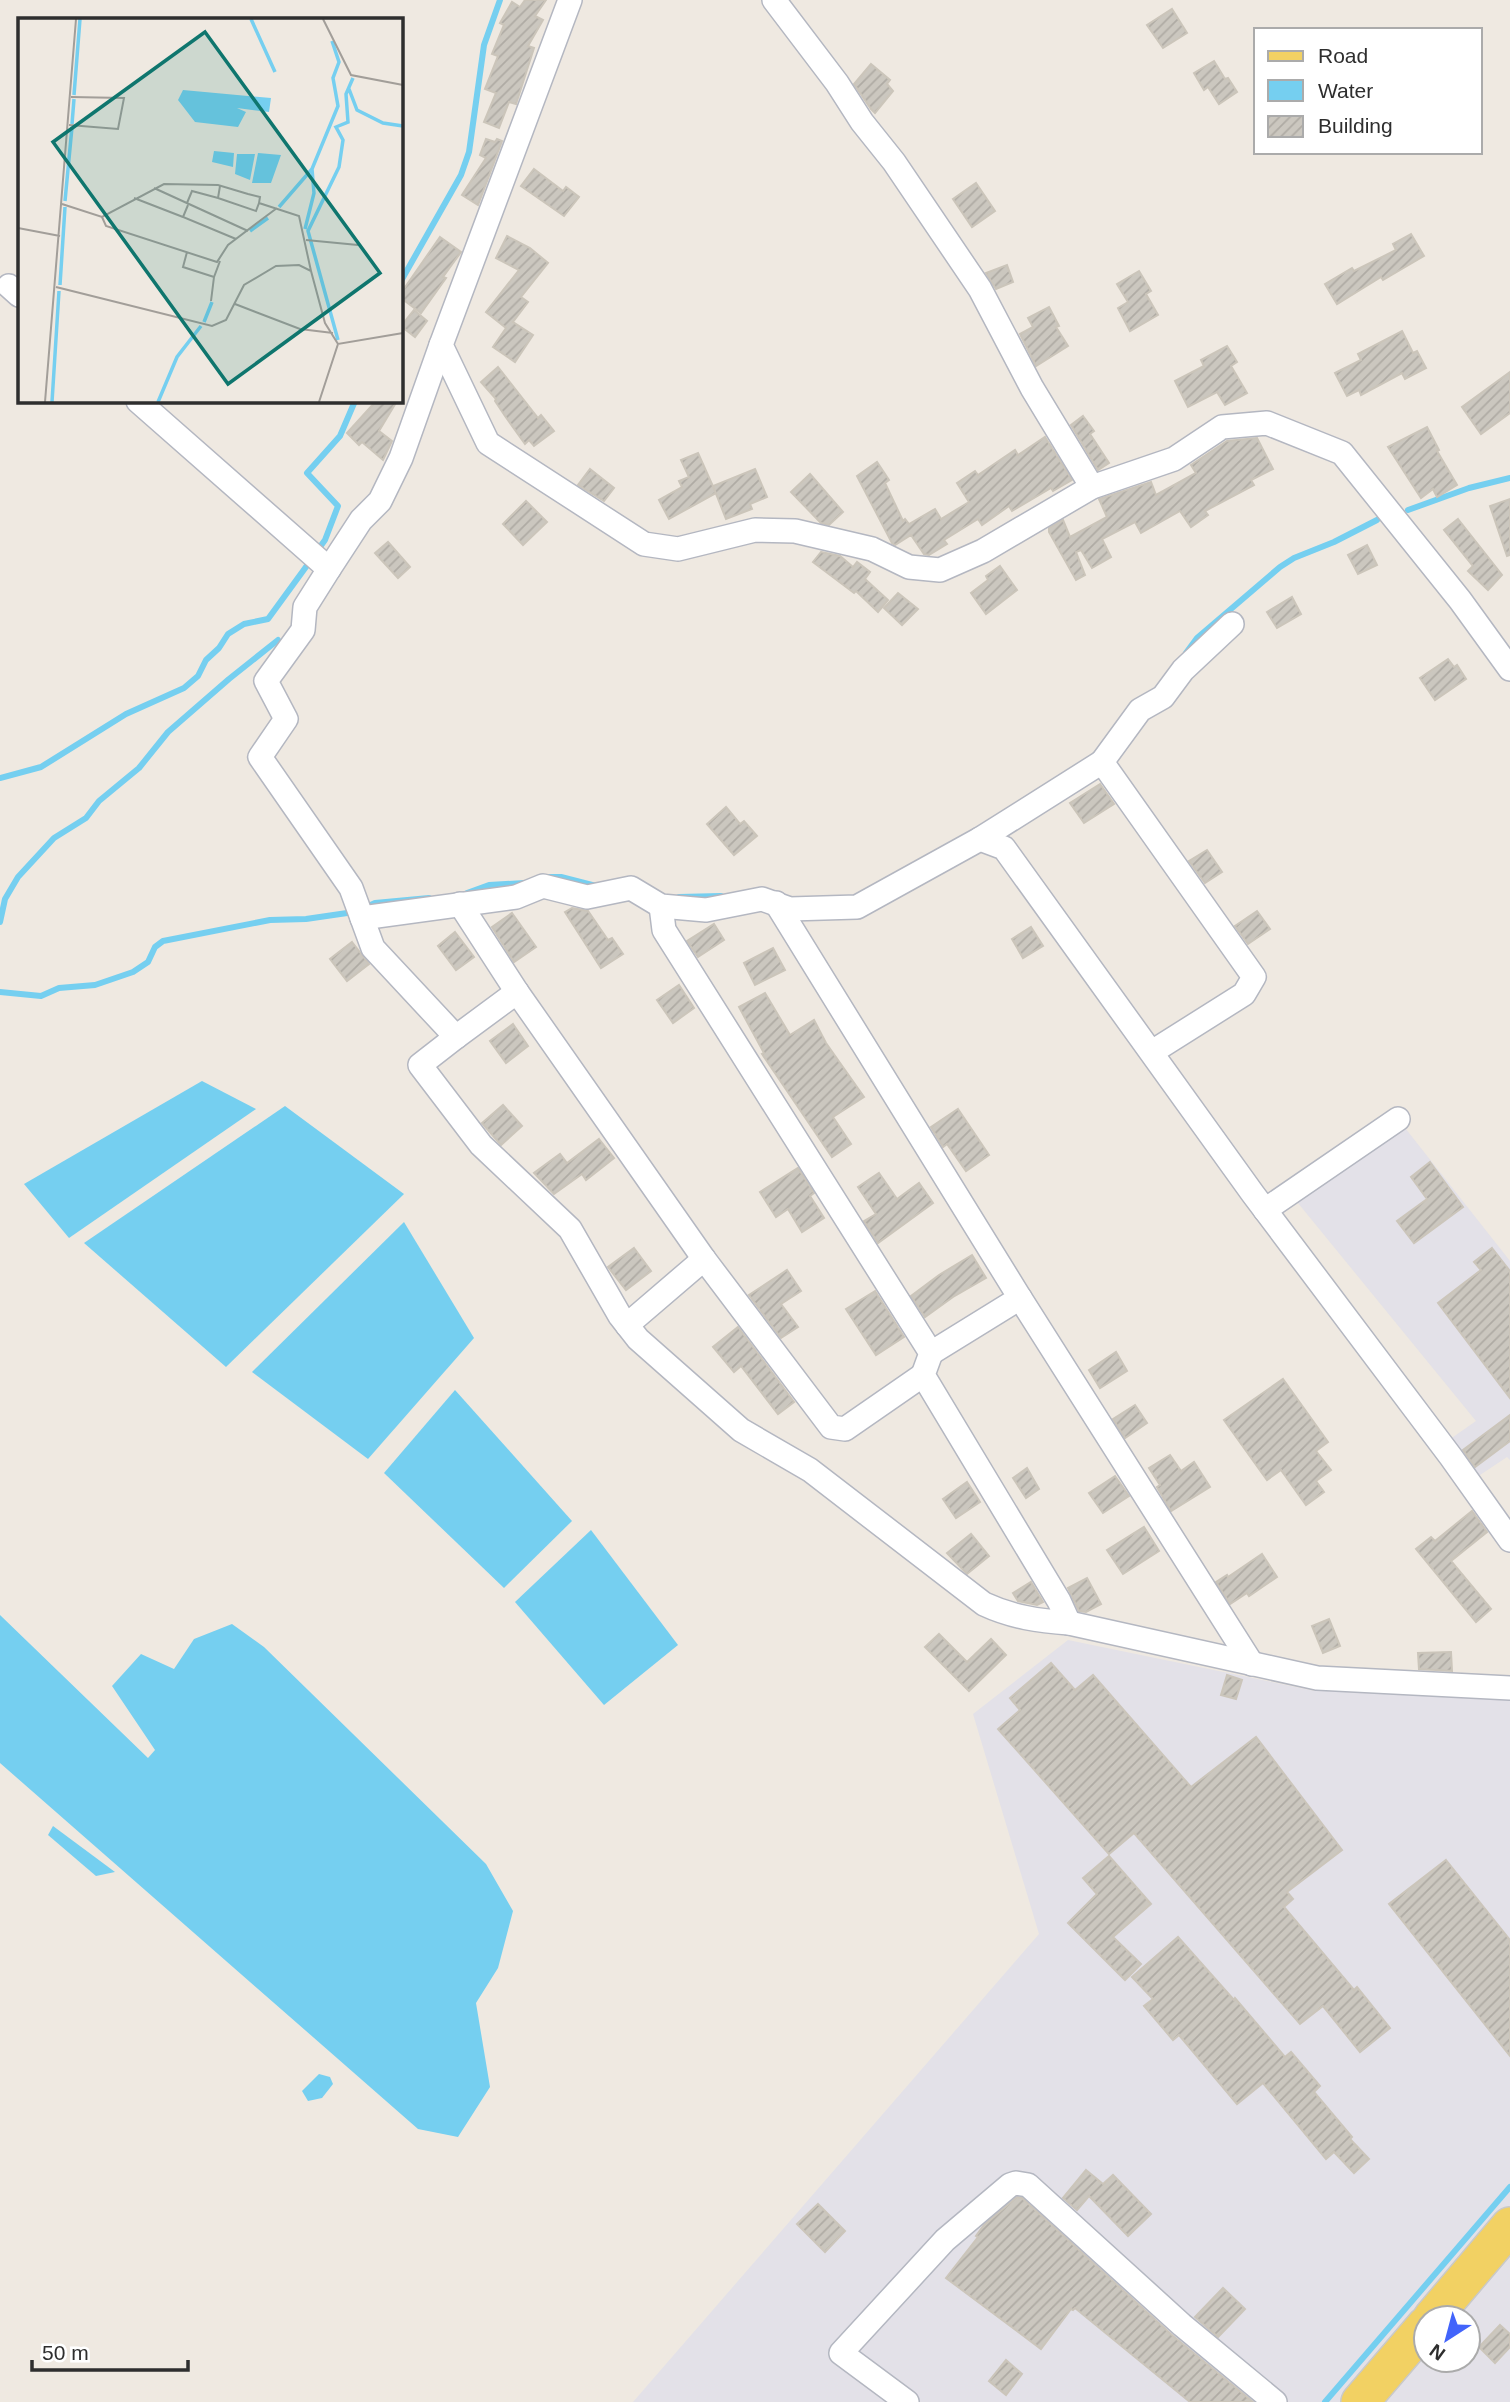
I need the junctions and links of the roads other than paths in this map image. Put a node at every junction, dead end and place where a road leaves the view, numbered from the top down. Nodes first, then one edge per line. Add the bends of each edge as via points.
1 (570, 0) edge
2 (774, 0) edge
3 (441, 345) junction
4 (139, 402) edge
5 (1092, 487) junction
6 (319, 561) junction
7 (1232, 624) dead end
8 (1510, 669) edge
9 (1102, 762) junction
10 (980, 839) junction
11 (460, 904) junction
12 (776, 904) junction
13 (662, 906) junction
14 (362, 918) junction
15 (517, 992) junction
16 (456, 1037) junction
17 (1153, 1052) junction
18 (1398, 1119) dead end
19 (1265, 1210) junction
20 (704, 1259) junction
21 (1020, 1298) junction
22 (627, 1325) junction
23 (931, 1353) junction
24 (923, 1375) junction
25 (1510, 1540) edge
26 (1069, 1623) junction
27 (1252, 1664) junction
28 (1510, 1688) edge
29 (1510, 2226) edge
30 (1444, 2304) edge
31 (1412, 2341) edge
32 (907, 2402) edge
33 (1275, 2402) edge
34 (1360, 2402) edge

1 - 3 street
2 - 5 street via 974,279
3 - 5 street via 488,443 644,544 678,549 755,530 794,531 872,549 909,567 940,570 983,551
3 - 6 street via 380,502
4 - 6 street
5 - 8 street via 1174,459 1222,427 1267,423 1342,453
6 - 14 street via 303,630 266,681 286,719 260,757 351,888
7 - 9 street via 1163,697 1140,710
9 - 10 street
9 - 17 street via 1254,977 1244,994
10 - 12 street via 857,907 790,909
10 - 17 street via 1004,848
11 - 13 street via 516,897 543,886 587,897 631,888
11 - 14 street
11 - 15 street
12 - 13 street via 762,898 706,910
12 - 21 street
13 - 23 street via 664,930
14 - 16 street via 373,948
15 - 16 street
15 - 20 street
16 - 22 street via 420,1065 481,1145 570,1229
17 - 19 street
18 - 19 street
19 - 25 street
20 - 22 street
20 - 24 street via 831,1427 845,1429
21 - 23 street
21 - 27 street
22 - 26 street via 741,1430 810,1470 984,1604 1032,1620
23 - 24 street
24 - 26 street
26 - 27 street
27 - 28 street via 1317,1678
29 - 30 main road
31 - 34 main road
32 - 33 street via 841,2353 945,2240 1016,2183 1028,2185 1182,2325

